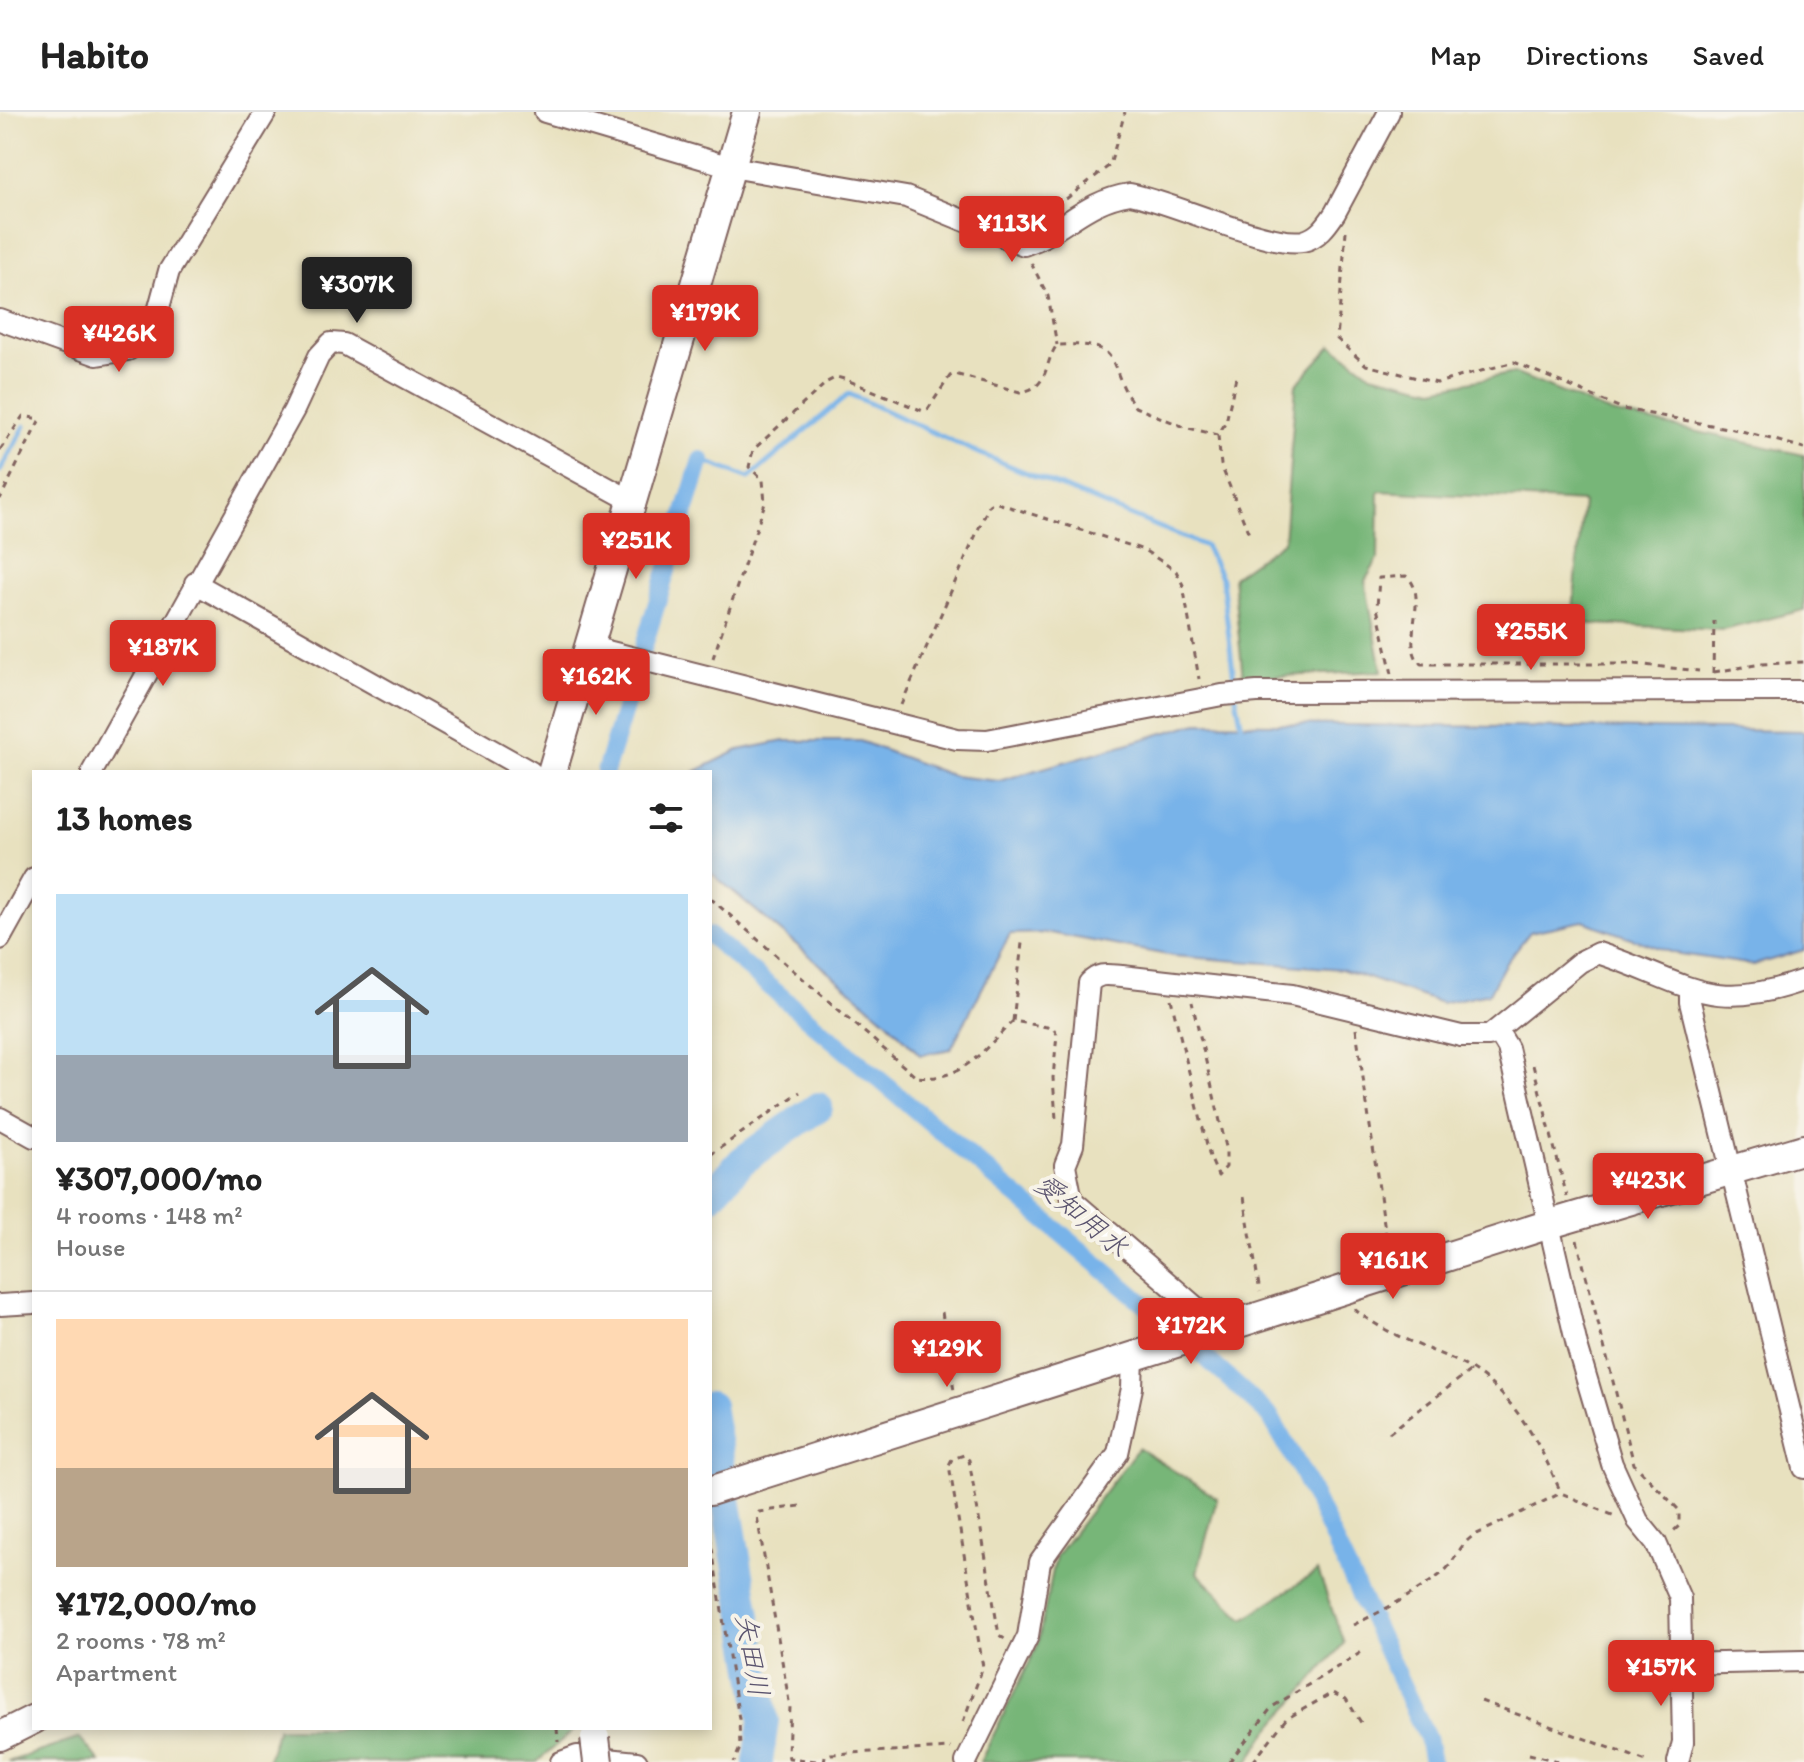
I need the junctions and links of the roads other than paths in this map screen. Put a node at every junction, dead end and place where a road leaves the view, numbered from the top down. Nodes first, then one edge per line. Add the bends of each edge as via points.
1 (266, 112) edge
2 (545, 112) edge
3 (747, 112) edge
4 (1389, 112) edge
5 (731, 167) junction
6 (0, 320) edge
7 (632, 501) junction
8 (195, 583) junction
9 (591, 647) junction
10 (1804, 691) edge
11 (93, 770) edge
12 (527, 770) edge
13 (553, 770) edge
14 (32, 882) edge
15 (0, 939) edge
16 (1804, 980) edge
17 (1690, 989) junction
18 (1497, 1030) junction
19 (0, 1118) edge
20 (32, 1136) edge
21 (1804, 1149) edge
22 (1731, 1168) junction
23 (1561, 1221) junction
24 (32, 1303) edge
25 (0, 1305) edge
26 (1212, 1331) junction
27 (1133, 1356) junction
28 (1804, 1468) edge
29 (712, 1490) edge
30 (1804, 1661) edge
31 (1683, 1664) junction
32 (32, 1720) edge
33 (0, 1736) edge
34 (561, 1762) edge
35 (637, 1762) edge
36 (966, 1762) edge
37 (1678, 1762) edge

1 - 6 street via 169,271 153,330 142,341 128,350 97,355
2 - 5 street
3 - 5 street
4 - 5 street via 1335,213 1318,234 1293,241 1130,194 1105,198 1024,245 906,197
5 - 7 street
7 - 8 street via 344,344 331,343 319,356
7 - 9 street
8 - 11 street
8 - 12 street
9 - 10 street via 957,739 987,740 1257,692 1392,694 1713,682
9 - 13 street
14 - 15 street
16 - 17 street via 1747,996
17 - 18 street via 1598,953
17 - 22 street
18 - 23 street via 1508,1048
18 - 26 street via 1489,1036 1461,1036 1267,990 1100,974 1089,983 1066,1185 1086,1216
19 - 20 street
21 - 22 street
22 - 23 street
22 - 28 street
23 - 26 street
23 - 31 street via 1577,1346 1612,1464 1680,1598
24 - 25 street
26 - 27 street
27 - 29 street
27 - 36 street via 1130,1402 1118,1453 1040,1562 1023,1648
30 - 31 street
31 - 37 street
32 - 33 street
34 - 35 street via 577,1756

